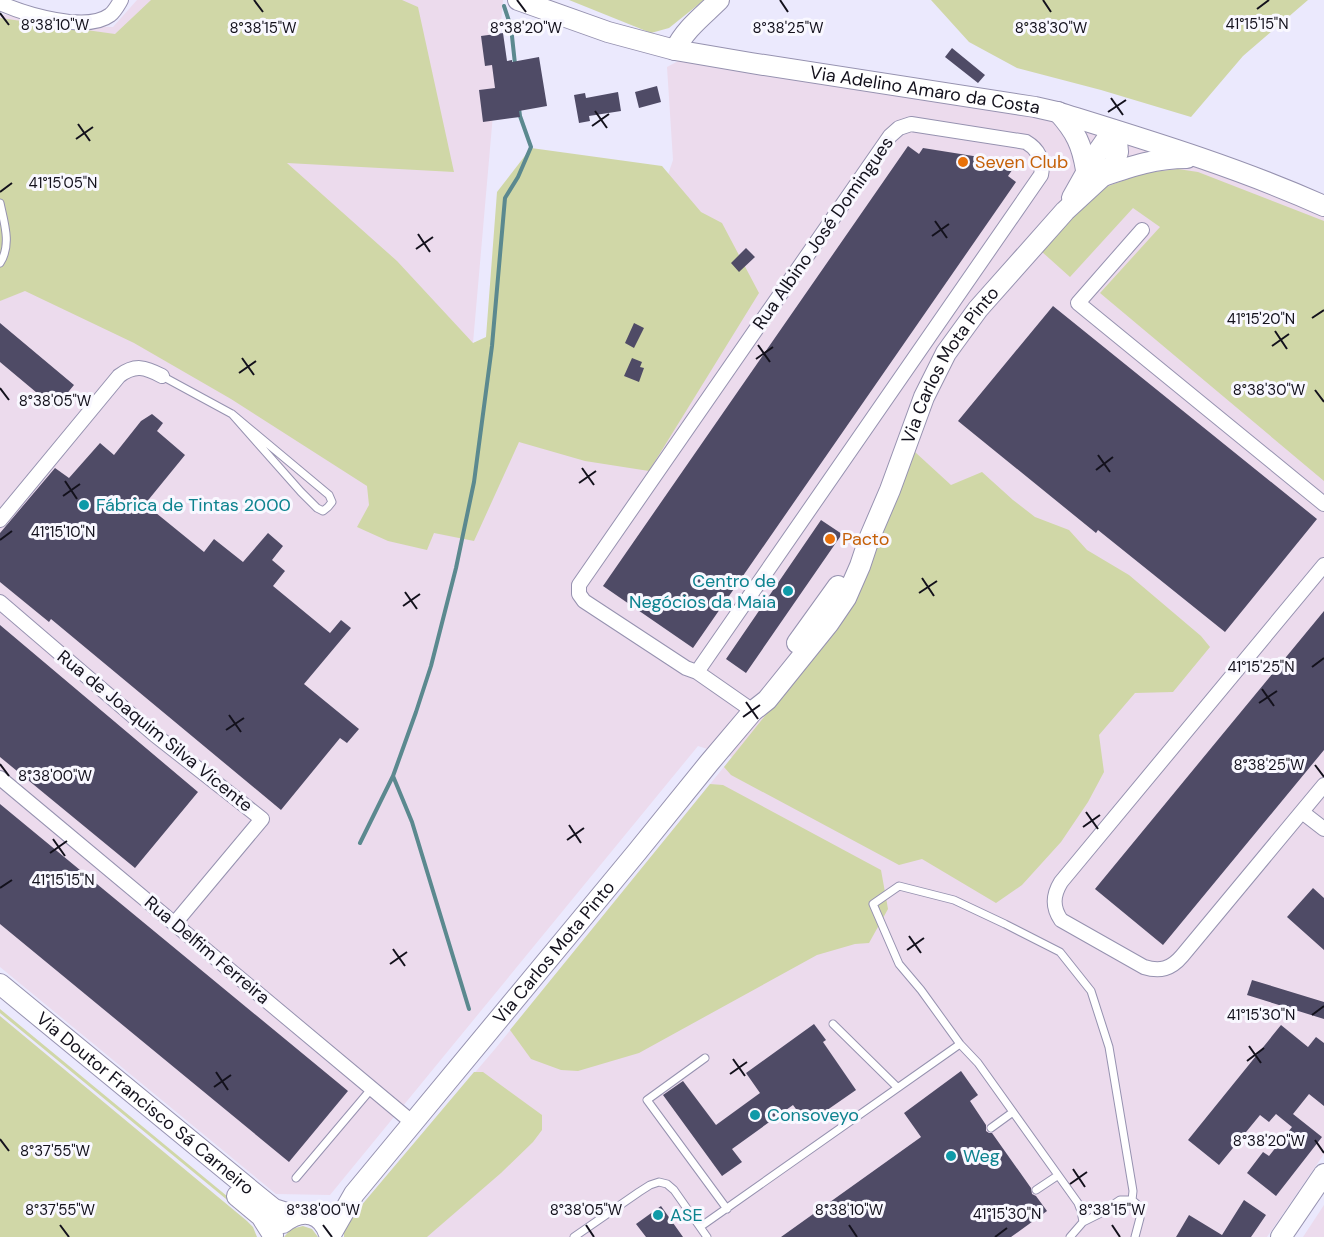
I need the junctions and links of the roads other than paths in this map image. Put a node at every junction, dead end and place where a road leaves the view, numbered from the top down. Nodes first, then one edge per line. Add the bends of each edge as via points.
1 (121, 0) edge
2 (518, 0) edge
3 (719, 0) edge
4 (0, 3) edge
5 (675, 51) junction
6 (1057, 112) junction
7 (1113, 129) junction
8 (1202, 158) junction
9 (1094, 173) junction
10 (0, 203) edge
11 (1324, 206) edge
12 (1142, 230) dead end
13 (0, 263) edge
14 (162, 376) joint
15 (232, 414) junction
16 (1324, 504) edge
17 (0, 520) edge
18 (1324, 565) edge
19 (0, 602) edge
20 (696, 672) junction
21 (753, 711) junction
22 (0, 778) edge
23 (1324, 785) edge
24 (1302, 812) junction
25 (1324, 829) edge
26 (175, 923) junction
27 (0, 984) edge
28 (0, 1001) edge
29 (833, 1024) dead end
30 (960, 1044) junction
31 (705, 1058) dead end
32 (897, 1087) junction
33 (372, 1088) junction
34 (1013, 1113) junction
35 (413, 1123) junction
36 (991, 1128) dead end
37 (1324, 1174) edge
38 (1058, 1176) junction
39 (296, 1179) dead end
40 (1036, 1190) dead end
41 (354, 1194) junction
42 (1132, 1200) junction
43 (727, 1209) junction
44 (292, 1215) junction
45 (314, 1216) junction
46 (1083, 1222) junction
47 (700, 1227) junction
48 (273, 1236) edge
49 (330, 1237) edge
50 (574, 1237) edge
51 (707, 1237) edge
52 (1070, 1237) edge
53 (1135, 1237) edge
54 (1281, 1237) edge

1 - 4 street via 112,13 99,21 77,22 46,19
2 - 5 main road, Via Adelino Amaro da Costa
3 - 5 main road via 689,28
5 - 6 main road, Via Adelino Amaro da Costa
6 - 7 main road, Via Adelino Amaro da Costa
6 - 9 main road via 1071,127
7 - 8 main road, Via Adelino Amaro da Costa
7 - 9 main road, Via Carlos Mota Pinto via 1118,152 1114,164
8 - 9 main road, Via Carlos Mota Pinto via 1174,158
8 - 11 main road, Via Adelino Amaro da Costa
9 - 21 main road, Via Carlos Mota Pinto via 978,309 946,353 924,397 868,539 837,588 756,694
10 - 13 lane via 6,233
12 - 16 street via 1078,303
14 - 15 lane
14 - 17 street via 140,368 119,376
15 - 15 lane via 317,508 323,511 328,507 332,502 329,495
18 - 24 street via 1061,882 1054,907 1061,920 1144,967 1166,969 1176,964
19 - 26 street, Rua de Joaquim Silva Vicente via 155,735 262,819
20 - 20 street, Rua Albino José Domingues via 1041,175 1040,157 1033,146 911,124 890,136 579,585 584,601
20 - 21 street, Rua Albino José Domingues
21 - 35 main road, Via Carlos Mota Pinto
22 - 26 street, Rua Delfim Ferreira
23 - 24 street
24 - 25 street
26 - 33 street, Rua Delfim Ferreira
27 - 44 main road, Via Doutor Francisco Sá Carneiro via 274,1209
28 - 48 main road, Via Doutor Francisco Sá Carneiro via 261,1216
29 - 32 lane
30 - 32 lane
30 - 34 lane
30 - 42 lane via 899,964 873,904 898,886 954,900 1059,952 1091,991 1109,1047
31 - 43 lane via 647,1100
32 - 43 lane
33 - 35 street, Rua Delfim Ferreira
33 - 39 lane
34 - 36 lane
34 - 38 lane
35 - 41 main road, Via Carlos Mota Pinto
37 - 54 main road
38 - 40 lane
38 - 46 lane via 1078,1203
41 - 45 main road, Via Carlos Mota Pinto
41 - 49 main road, Via Carlos Mota Pinto
42 - 46 lane via 1120,1200
42 - 53 lane via 1139,1206 1140,1218
43 - 47 lane
44 - 45 main road
44 - 48 main road
45 - 49 main road via 324,1223
46 - 52 lane
47 - 50 lane via 674,1190 659,1182
47 - 51 lane

